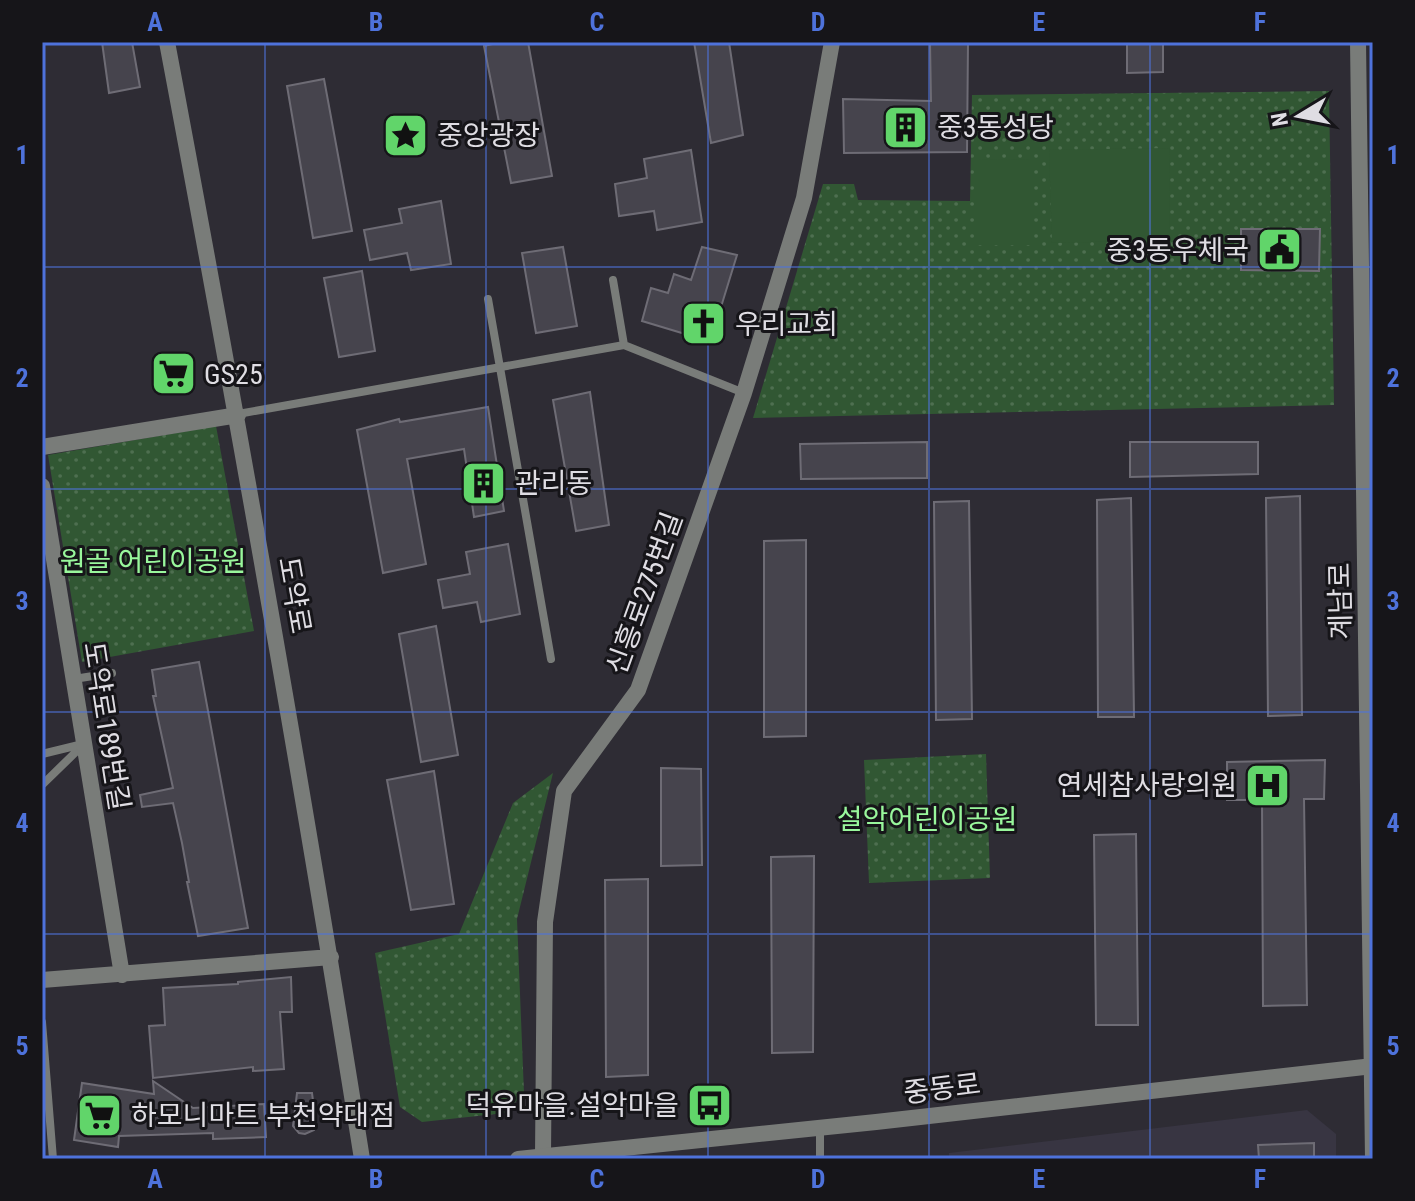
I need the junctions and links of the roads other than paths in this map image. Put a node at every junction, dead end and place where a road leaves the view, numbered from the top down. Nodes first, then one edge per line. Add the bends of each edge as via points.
1 (167, 42) edge
2 (832, 42) edge
3 (1358, 42) edge
4 (613, 280) dead end
5 (488, 299) dead end
6 (624, 345) junction
7 (500, 367) junction
8 (744, 393) junction
9 (238, 415) junction
10 (42, 447) edge
11 (42, 486) edge
12 (551, 659) dead end
13 (112, 673) dead end
14 (74, 679) junction
15 (84, 744) junction
16 (42, 754) edge
17 (42, 785) edge
18 (331, 957) junction
19 (122, 975) junction
20 (42, 980) edge
21 (42, 1022) edge
22 (1373, 1066) edge
23 (820, 1128) junction
24 (543, 1156) junction
25 (53, 1159) edge
26 (362, 1159) edge
27 (518, 1159) edge
28 (820, 1159) edge
29 (1373, 1159) edge

1 - 9 street, 도약로
2 - 8 street, 신흥로275번길 via 804,198
3 - 22 street, 계남로
4 - 6 lane
5 - 7 lane
6 - 7 lane
6 - 8 lane
7 - 9 lane
7 - 12 lane
8 - 24 street, 신흥로275번길 via 638,690 564,791 545,922
9 - 10 street
9 - 18 street, 도약로
11 - 14 street, 도약로189번길
13 - 14 lane
14 - 15 street, 도약로189번길
15 - 16 lane
15 - 17 lane
15 - 19 street, 도약로189번길
18 - 19 street
18 - 26 street, 도약로
19 - 20 street
21 - 25 lane
22 - 23 street, 중동로
22 - 29 street, 계남로
23 - 24 street, 중동로
23 - 28 lane
24 - 27 street, 중동로

